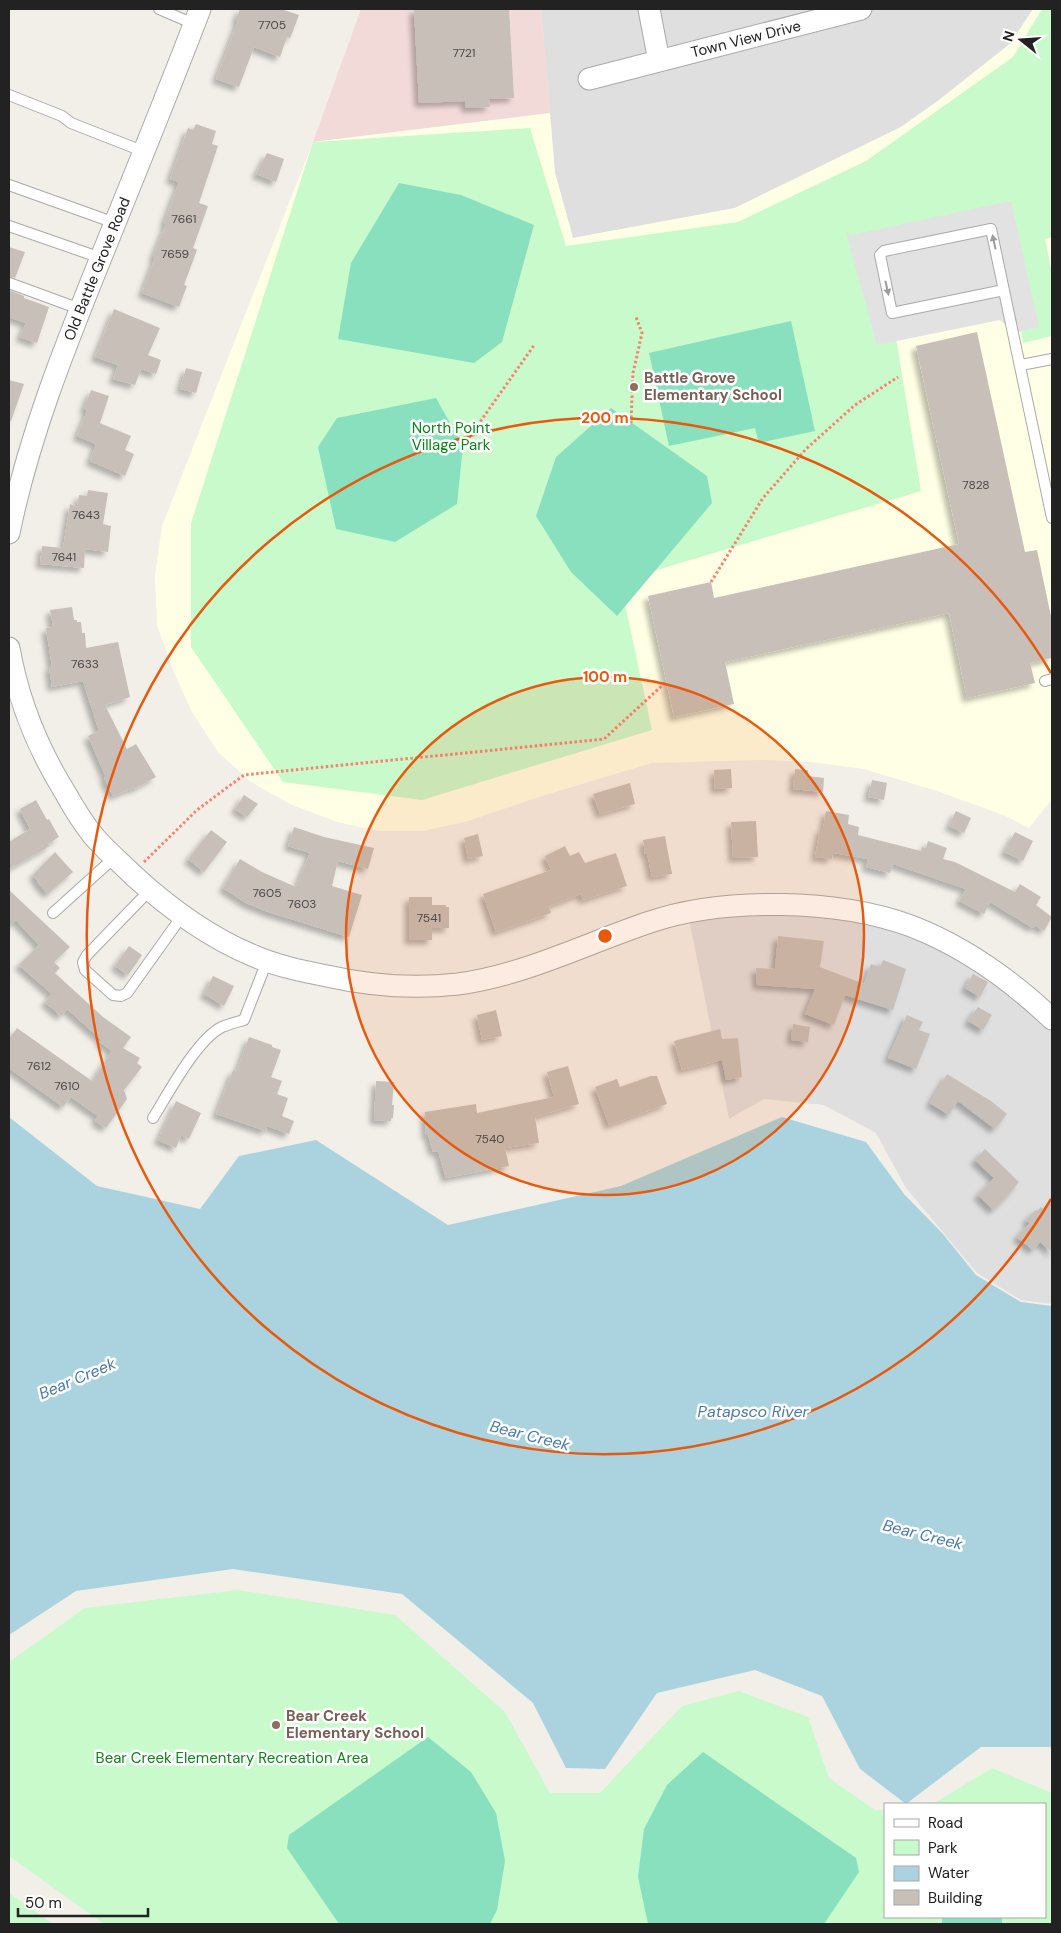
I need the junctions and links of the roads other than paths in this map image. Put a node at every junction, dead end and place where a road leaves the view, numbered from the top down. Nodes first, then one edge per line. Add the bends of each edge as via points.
1 (159, 9) edge
2 (650, 9) edge
3 (849, 11) edge
4 (197, 16) edge
5 (659, 61) junction
6 (589, 79) dead end
7 (9, 96) edge
8 (144, 152) junction
9 (9, 185) edge
10 (115, 223) junction
11 (9, 226) edge
12 (101, 258) junction
13 (9, 283) edge
14 (1004, 290) junction
15 (80, 309) junction
16 (1052, 360) edge
17 (1021, 366) junction
18 (1052, 518) edge
19 (9, 533) edge
20 (9, 648) edge
21 (115, 857) junction
22 (150, 890) junction
23 (53, 912) dead end
24 (182, 916) junction
25 (267, 961) junction
26 (1052, 1019) edge
27 (153, 1118) dead end

1 - 4 lane
2 - 5 street
3 - 5 street, Town View Drive
4 - 8 street, Old Battle Grove Road
5 - 6 street, Town View Drive
7 - 8 lane
8 - 10 street, Old Battle Grove Road
9 - 10 lane
10 - 12 street, Old Battle Grove Road
11 - 12 lane
12 - 15 street, Old Battle Grove Road
13 - 15 lane
14 -> 14 lane via 992,229 884,251 880,255 892,313
14 - 17 lane
15 - 19 street, Old Battle Grove Road via 24,464
16 - 17 lane
17 - 18 lane
20 - 21 street via 20,694 39,746 72,805 97,840
21 - 22 street
21 - 23 lane
22 - 24 street
22 - 24 lane via 83,962 85,970 113,995 127,993
24 - 25 street via 240,950
25 - 26 street via 364,984 396,987 455,984 531,965 653,921 709,907 815,906 906,925 932,936 994,971
25 - 27 lane via 244,1020 221,1027 204,1042 190,1058

